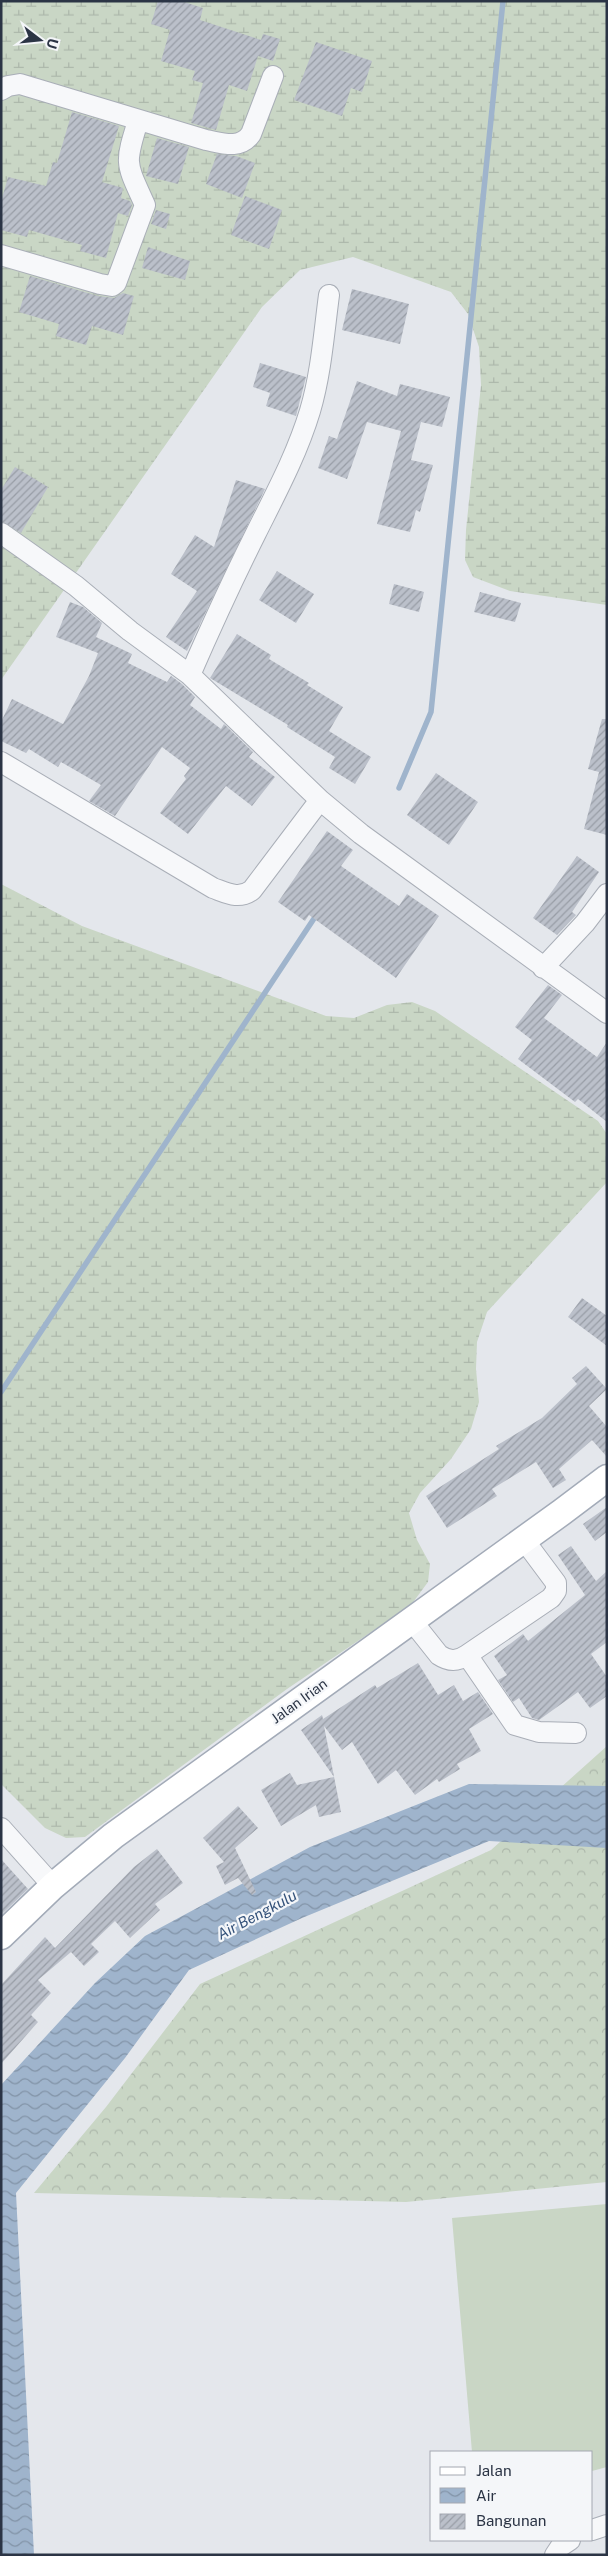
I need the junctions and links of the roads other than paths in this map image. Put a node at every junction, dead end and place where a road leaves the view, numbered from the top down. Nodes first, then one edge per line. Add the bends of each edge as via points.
1 (273, 76) dead end
2 (1, 90) edge
3 (138, 120) junction
4 (1, 255) edge
5 (329, 295) dead end
6 (1, 533) edge
7 (190, 674) junction
8 (1, 762) edge
9 (320, 800) junction
10 (607, 894) edge
11 (543, 968) junction
12 (607, 1013) edge
13 (607, 1478) edge
14 (524, 1540) junction
15 (412, 1621) junction
16 (467, 1656) junction
17 (576, 1732) dead end
18 (1, 1828) edge
19 (53, 1886) junction
20 (1, 1936) edge
21 (607, 2525) edge
22 (593, 2530) edge
23 (568, 2541) edge
24 (555, 2555) edge

1 - 3 street via 254,129 247,139 237,144 206,140
2 - 3 street via 20,84
3 - 4 street via 127,161 145,205 116,283 112,286 100,284
5 - 7 street via 310,411 288,470
6 - 7 street
7 - 9 street
8 - 9 street via 214,888 236,896 246,895 252,890
9 - 11 street
10 - 11 street
11 - 12 street
13 - 14 main road, Jalan Irian
14 - 15 main road, Jalan Irian
14 - 16 street via 556,1583 555,1595
15 - 16 street via 444,1658 456,1660
15 - 19 main road, Jalan Irian via 113,1836
16 - 17 street via 515,1725 540,1732
18 - 19 street
19 - 20 main road, Jalan Irian
21 - 22 street
23 - 24 street via 560,2546

